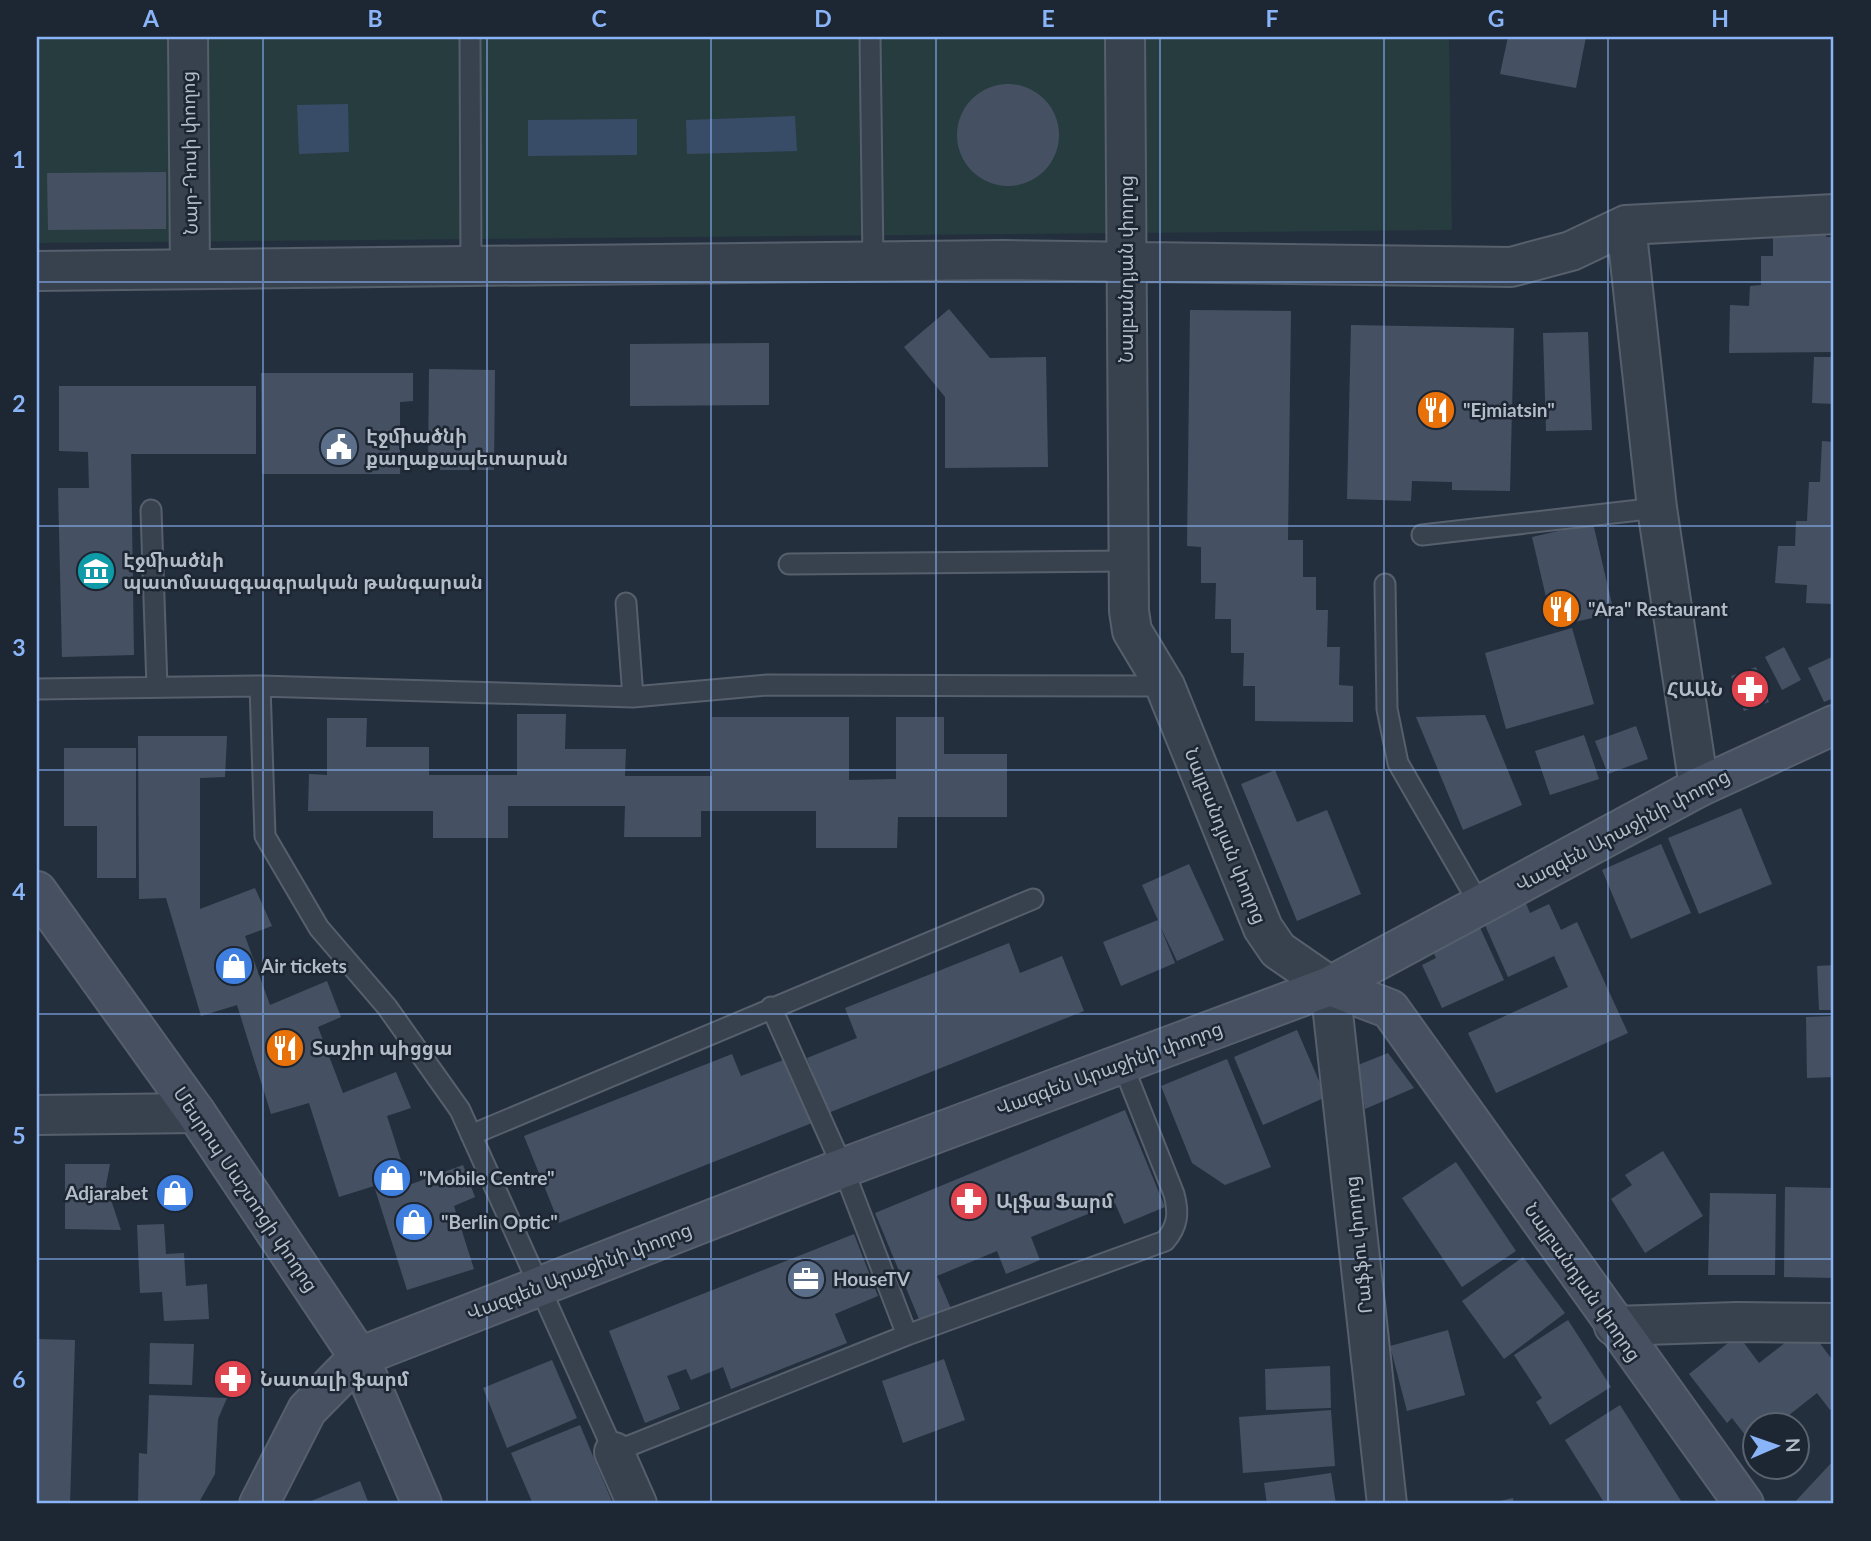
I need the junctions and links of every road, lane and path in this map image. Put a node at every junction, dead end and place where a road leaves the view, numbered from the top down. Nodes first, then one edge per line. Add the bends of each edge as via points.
1 (188, 37) edge
2 (471, 37) edge
3 (870, 37) edge
4 (1125, 37) edge
5 (1834, 214) edge
6 (1626, 225) junction
7 (1125, 261) junction
8 (873, 262) junction
9 (471, 266) junction
10 (190, 269) junction
11 (37, 271) edge
12 (1657, 508) junction
13 (151, 510) dead end
14 (1422, 535) dead end
15 (1129, 561) junction
16 (789, 564) dead end
17 (1385, 584) dead end
18 (626, 603) dead end
19 (260, 686) junction
20 (1165, 686) junction
21 (157, 687) junction
22 (37, 689) edge
23 (633, 696) junction
24 (1834, 725) edge
25 (1699, 787) junction
26 (37, 891) edge
27 (1033, 899) dead end
28 (1480, 905) junction
29 (1330, 986) junction
30 (771, 1007) junction
31 (1122, 1063) junction
32 (196, 1113) junction
33 (37, 1115) edge
34 (471, 1135) junction
35 (843, 1168) junction
36 (541, 1285) junction
37 (1834, 1324) edge
38 (1614, 1326) junction
39 (907, 1335) junction
40 (359, 1357) junction
41 (614, 1452) junction
42 (259, 1504) edge
43 (422, 1504) edge
44 (637, 1504) edge
45 (1387, 1504) edge
46 (1744, 1504) edge

1 - 10 street, Նար-Դոսի փողոց
2 - 9 lane
3 - 8 lane
4 - 7 street, Նալբանդյան փողոց
5 - 6 street
6 - 7 street via 1571,251 1511,267
6 - 12 street
7 - 8 street
7 - 15 street, Նալբանդյան փողոց
8 - 9 street
9 - 10 street
10 - 11 street
12 - 14 lane
12 - 25 street
13 - 21 lane
15 - 16 lane
15 - 20 street, Նալբանդյան փողոց via 1132,631
17 - 28 lane via 1388,709 1398,763
18 - 23 lane
19 - 21 lane
19 - 23 lane
19 - 34 lane via 265,836 320,928 387,1007 460,1111
20 - 23 lane via 767,685
20 - 29 street, Նալբանդյան փողոց via 1263,928 1278,950
21 - 22 lane
24 - 25 street, Վազգեն Արաջինի փողոց
25 - 28 street, Վազգեն Արաջինի փողոց
26 - 32 street, Մեսրոպ Մաշտոցի փողոց
27 - 30 lane
28 - 29 street, Վազգեն Արաջինի փողոց
29 - 31 street, Վազգեն Արաջինի փողոց
29 - 38 street, Նալբանդյան փողոց via 1390,1009
29 - 45 street, Րաֆֆու փողոց
30 - 34 lane
30 - 35 lane
31 - 35 street, Վազգեն Արաջինի փողոց
31 - 39 lane via 1174,1194 1179,1210 1175,1230 1166,1241
32 - 33 street
32 - 40 street, Մեսրոպ Մաշտոցի փողոց
34 - 36 lane
35 - 36 street, Վազգեն Արաջինի փողոց
35 - 39 lane
36 - 40 street, Վազգեն Արաջինի փողոց
36 - 41 lane
37 - 38 street
38 - 46 street, Նալբանդյան փողոց
39 - 41 lane
40 - 42 street via 307,1410
40 - 43 street, Մեսրոպ Մաշտոցի փողոց
41 - 44 street

